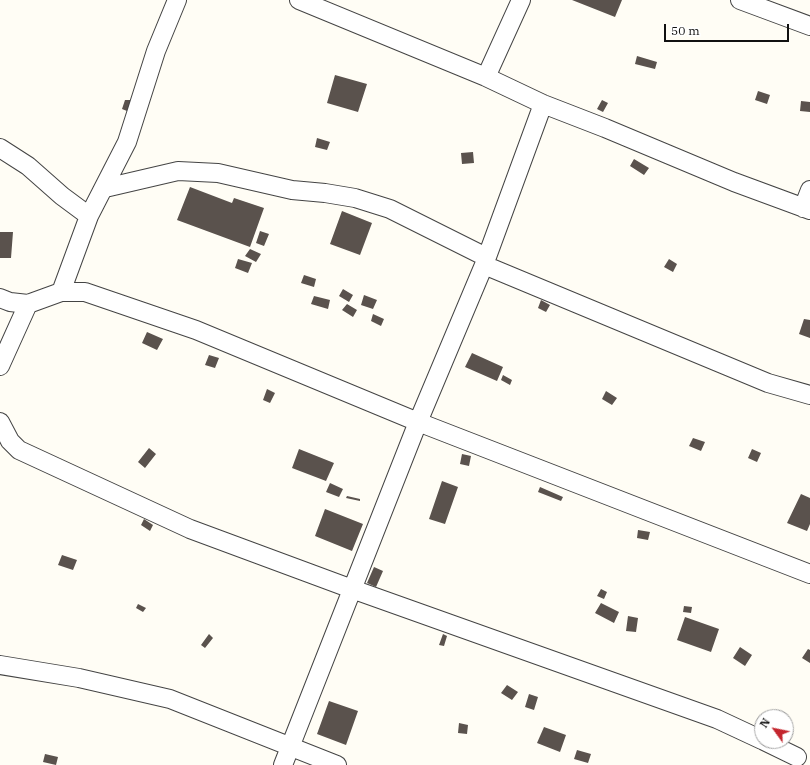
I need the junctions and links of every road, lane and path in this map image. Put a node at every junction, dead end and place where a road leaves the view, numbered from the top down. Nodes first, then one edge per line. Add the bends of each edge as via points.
1 (177, 0) edge
2 (299, 0) edge
3 (521, 0) edge
4 (740, 0) edge
5 (810, 26) edge
6 (486, 77) junction
7 (543, 104) junction
8 (0, 148) edge
9 (105, 188) junction
10 (810, 190) edge
11 (807, 209) edge
12 (89, 216) junction
13 (485, 261) junction
14 (61, 292) junction
15 (0, 298) edge
16 (28, 304) junction
17 (0, 366) edge
18 (810, 395) edge
19 (0, 422) edge
20 (418, 422) junction
21 (810, 574) edge
22 (352, 589) junction
23 (0, 665) edge
24 (754, 737) edge
25 (291, 747) junction
26 (782, 749) edge
27 (800, 757) edge
28 (283, 765) edge
29 (337, 765) edge

1 - 9 street via 156,51 127,142
2 - 6 street
3 - 6 street
4 - 5 street
6 - 7 street
7 - 11 street
7 - 13 street
8 - 12 street via 28,166
9 - 12 street
9 - 13 street via 178,171 218,173 292,190 355,198 390,209
10 - 11 street
12 - 14 street
13 - 18 street via 768,383
13 - 20 street
14 - 16 street
14 - 20 street via 85,292 196,330
15 - 16 street
16 - 17 street
19 - 22 street via 10,441 19,450 190,529
20 - 21 street
20 - 22 street
22 - 24 street via 717,719
22 - 25 street
23 - 25 street via 79,678 170,699
25 - 28 street
25 - 29 street
26 - 27 street

